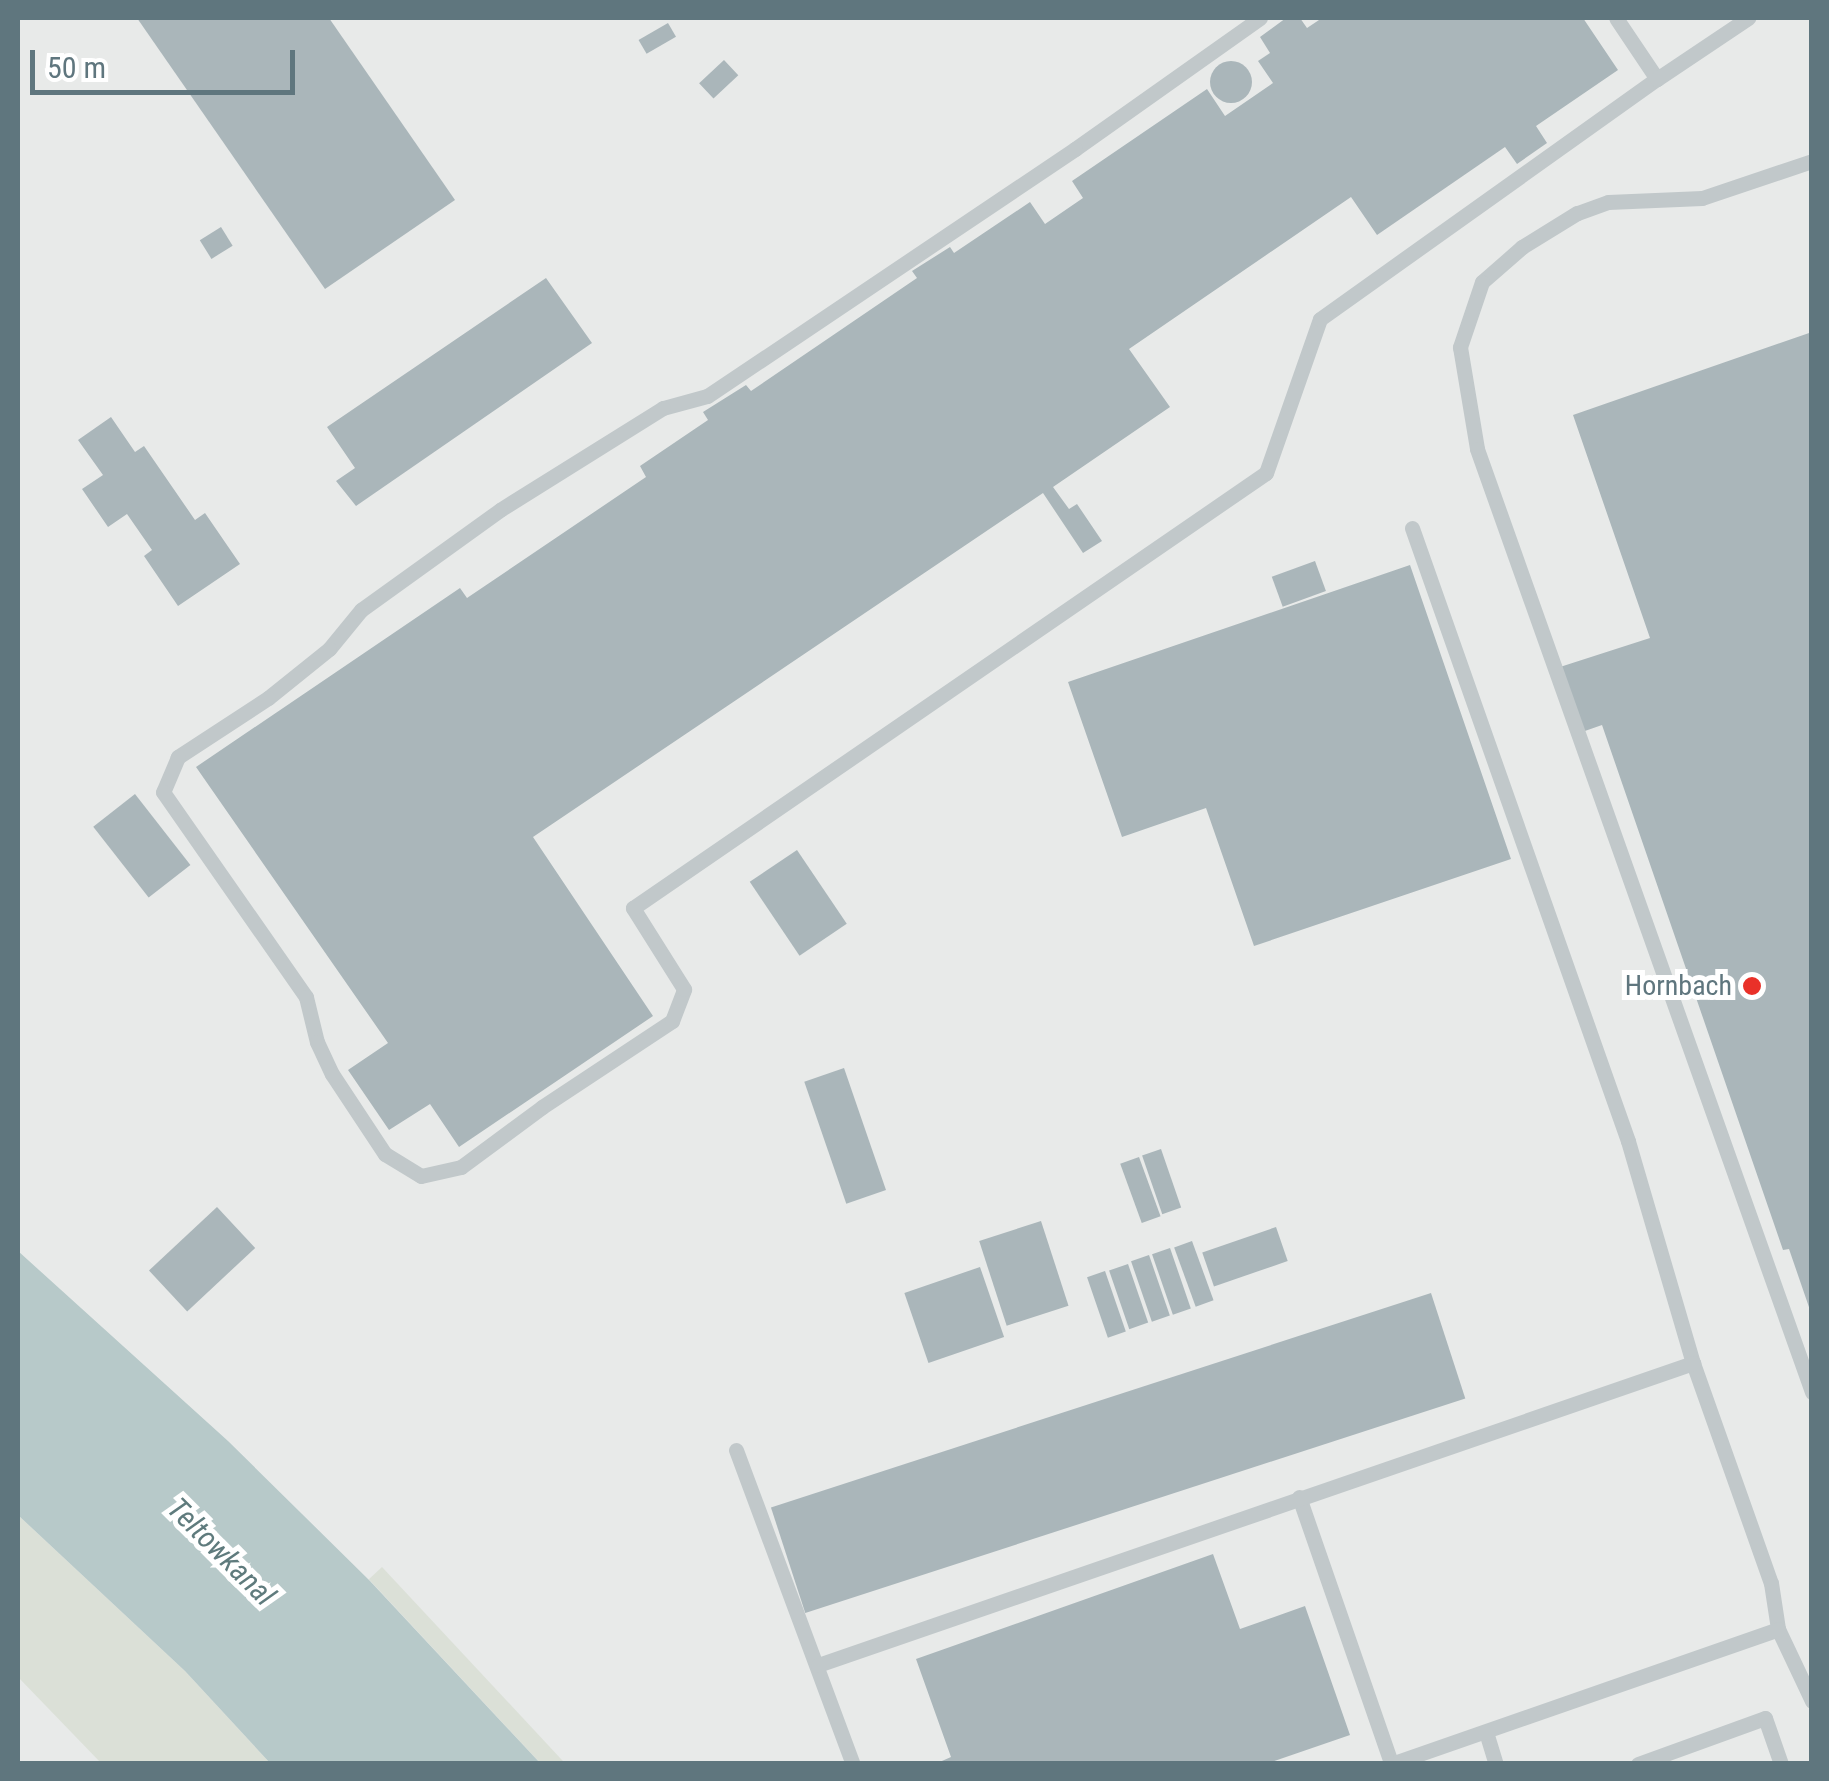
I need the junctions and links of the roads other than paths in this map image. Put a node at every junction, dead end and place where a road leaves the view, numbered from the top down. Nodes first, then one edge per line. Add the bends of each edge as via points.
1 (1260, 18) edge
2 (1616, 18) edge
3 (1748, 18) edge
4 (1657, 79) junction
5 (1812, 161) edge
6 (1412, 528) dead end
7 (1693, 1363) junction
8 (1812, 1392) edge
9 (736, 1450) dead end
10 (1299, 1496) junction
11 (1778, 1629) junction
12 (818, 1665) junction
13 (1812, 1700) edge
14 (1486, 1732) junction
15 (853, 1764) edge
16 (1391, 1764) edge
17 (1496, 1764) edge
18 (1638, 1764) edge
19 (1782, 1764) edge

1 - 4 lane via 707,396 663,408 500,510 361,610 328,649 268,698 178,758 162,792 306,997 332,1074 385,1154 421,1176 461,1167 672,1021 684,989 633,908 1266,473 1320,320
2 - 4 lane
3 - 4 lane
5 - 8 lane via 1702,198 1608,202 1577,213 1482,282 1460,346 1476,449
6 - 7 lane via 1628,1141
7 - 10 lane
7 - 11 lane via 1771,1583
9 - 12 lane
10 - 12 lane
10 - 16 lane
11 - 13 lane
11 - 14 lane
12 - 15 lane
14 - 16 lane
14 - 17 lane
18 - 19 lane via 1765,1718

